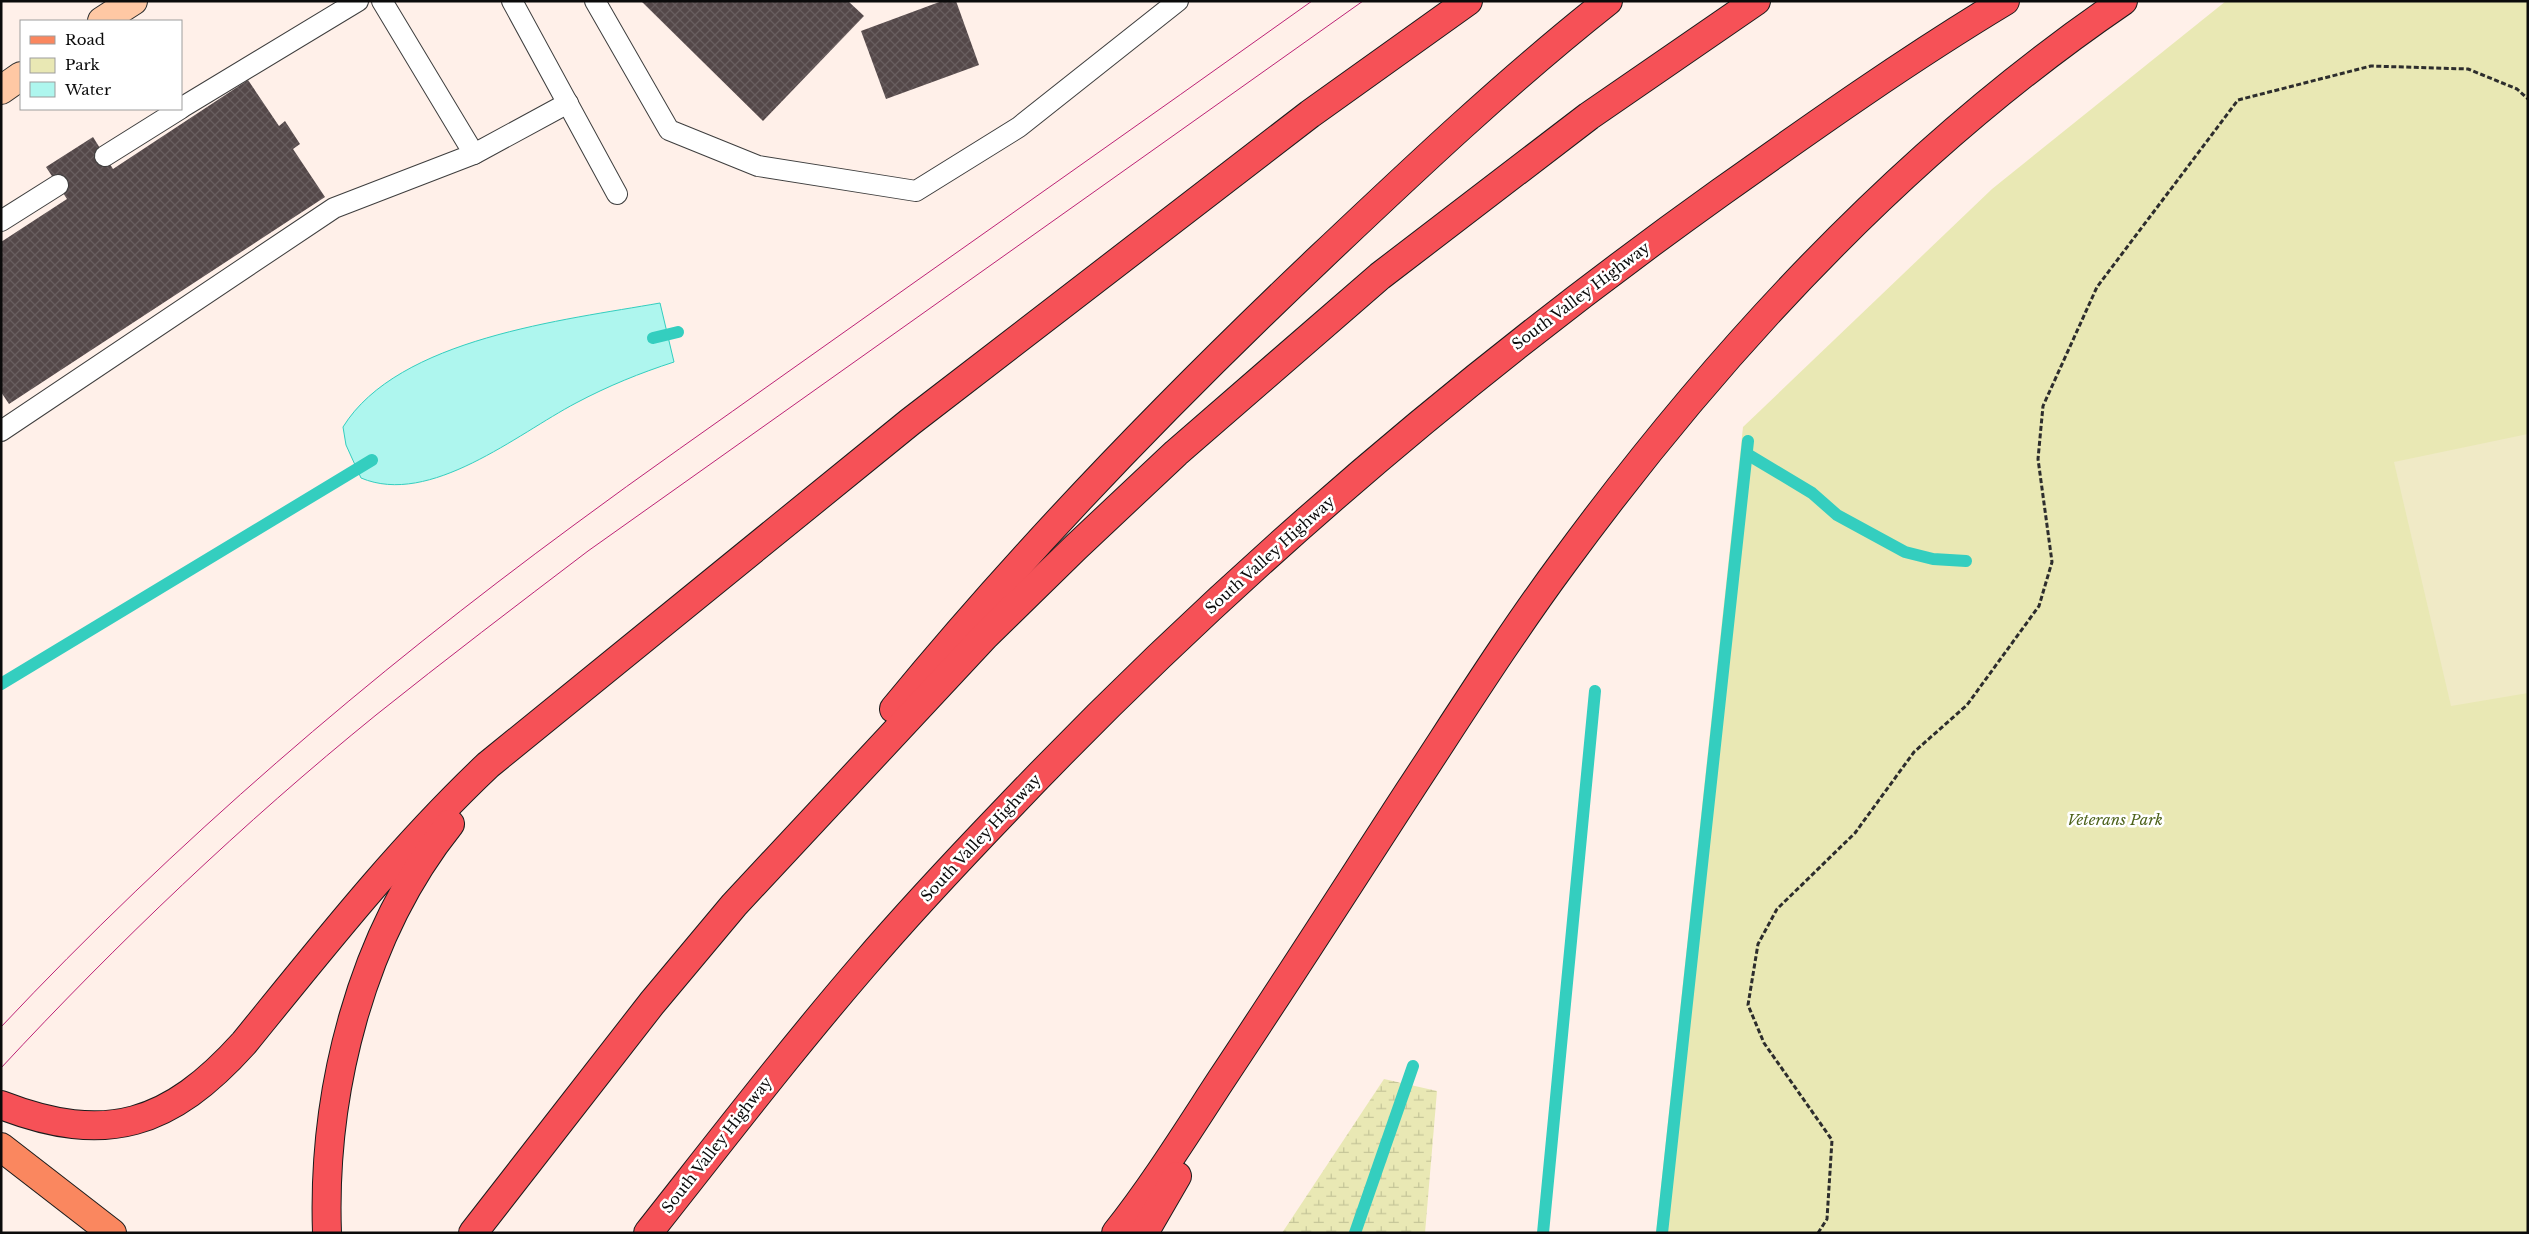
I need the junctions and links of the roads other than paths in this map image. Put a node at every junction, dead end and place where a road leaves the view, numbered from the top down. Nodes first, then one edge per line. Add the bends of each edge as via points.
1 (132, 1) edge
2 (358, 1) edge
3 (382, 1) edge
4 (512, 1) edge
5 (595, 1) edge
6 (1178, 1) edge
7 (1468, 1) edge
8 (1608, 1) edge
9 (1756, 1) edge
10 (2005, 1) edge
11 (2124, 1) edge
12 (104, 20) edge
13 (20, 77) edge
14 (1, 90) edge
15 (568, 103) junction
16 (182, 107) edge
17 (178, 110) edge
18 (474, 154) junction
19 (105, 156) dead end
20 (58, 186) dead end
21 (617, 194) dead end
22 (1, 221) edge
23 (1, 431) edge
24 (572, 697) junction
25 (734, 904) junction
26 (1313, 942) junction
27 (1, 1105) edge
28 (1, 1147) edge
29 (476, 1229) edge
30 (112, 1233) edge
31 (327, 1233) edge
32 (648, 1233) edge
33 (1116, 1233) edge
34 (1144, 1233) edge

1 - 12 main road
2 - 16 lane
3 - 18 lane
4 - 15 lane
5 - 6 lane via 670,130 758,166 916,190 1019,127
7 - 24 highway via 1310,114 918,416
8 - 25 highway via 1480,108 1231,342 1146,427 1055,523 941,652
9 - 25 highway via 1589,116 1478,200 1380,276 1241,396 1074,548 985,636
10 - 32 highway, South Valley Highway via 1817,124 1548,320 1432,413 1230,590 1129,685 946,873 780,1065
11 - 26 highway via 2065,41 1959,126 1796,280 1731,352 1644,456 1560,566 1415,782
13 - 14 main road
15 - 18 lane
15 - 21 lane
17 - 19 lane
18 - 23 lane via 334,208
20 - 22 lane
24 - 27 highway via 488,765 450,801 226,1064 187,1097 133,1121 105,1124 60,1123
24 - 31 highway via 503,763 441,836 416,873 376,953 358,1006 337,1097 327,1183
25 - 29 highway via 652,1003
26 - 33 highway
26 - 34 highway
28 - 30 main road

